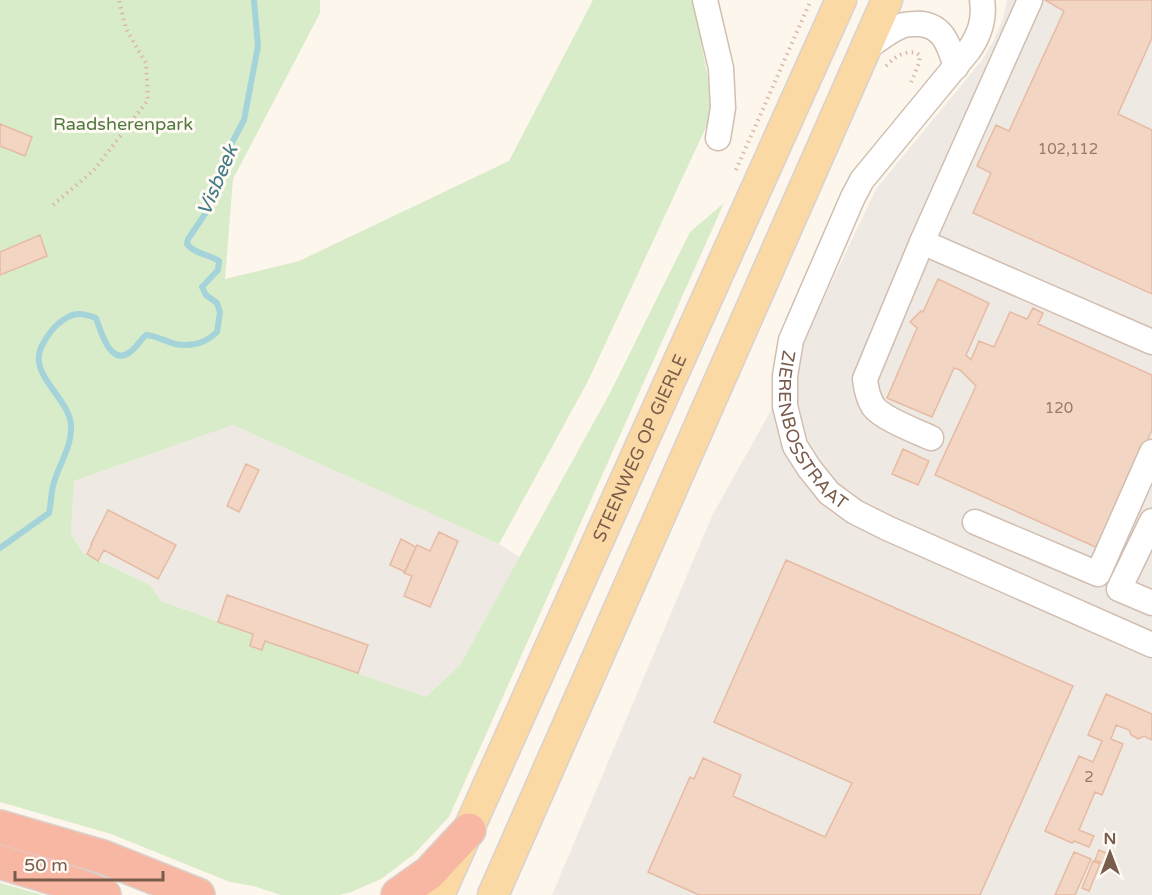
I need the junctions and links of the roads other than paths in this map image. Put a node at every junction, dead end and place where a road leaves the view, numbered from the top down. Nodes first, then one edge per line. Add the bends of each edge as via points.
1 (705, 0) edge
2 (841, 0) edge
3 (887, 0) edge
4 (982, 0) edge
5 (1029, 0) edge
6 (867, 46) junction
7 (956, 67) junction
8 (718, 138) dead end
9 (922, 242) junction
10 (1152, 342) edge
11 (932, 438) dead end
12 (1152, 452) edge
13 (1152, 521) edge
14 (975, 522) dead end
15 (1119, 589) junction
16 (1152, 603) edge
17 (1103, 624) junction
18 (1152, 645) edge
19 (0, 827) edge
20 (469, 830) junction
21 (0, 862) edge
22 (104, 895) edge
23 (198, 895) edge
24 (398, 895) edge
25 (439, 895) edge
26 (493, 895) edge

1 - 8 street via 721,68 723,108
2 - 20 main road, STEENWEG OP GIERLE
3 - 6 main road
4 - 7 street, ZIERENBOSSTRAAT via 978,37
5 - 9 street
6 - 7 street via 905,24 927,23 945,39
6 - 26 main road
7 - 17 street, ZIERENBOSSTRAAT via 862,180 791,340 785,406 795,446 829,493 855,512
9 - 10 street
9 - 11 street via 865,379 874,407
12 - 14 street via 1098,573
13 - 15 street
15 - 16 street
15 - 17 street
17 - 18 street, ZIERENBOSSTRAAT
19 - 23 highway via 103,857
20 - 24 highway via 429,873
20 - 25 main road, STEENWEG OP GIERLE
21 - 22 highway

